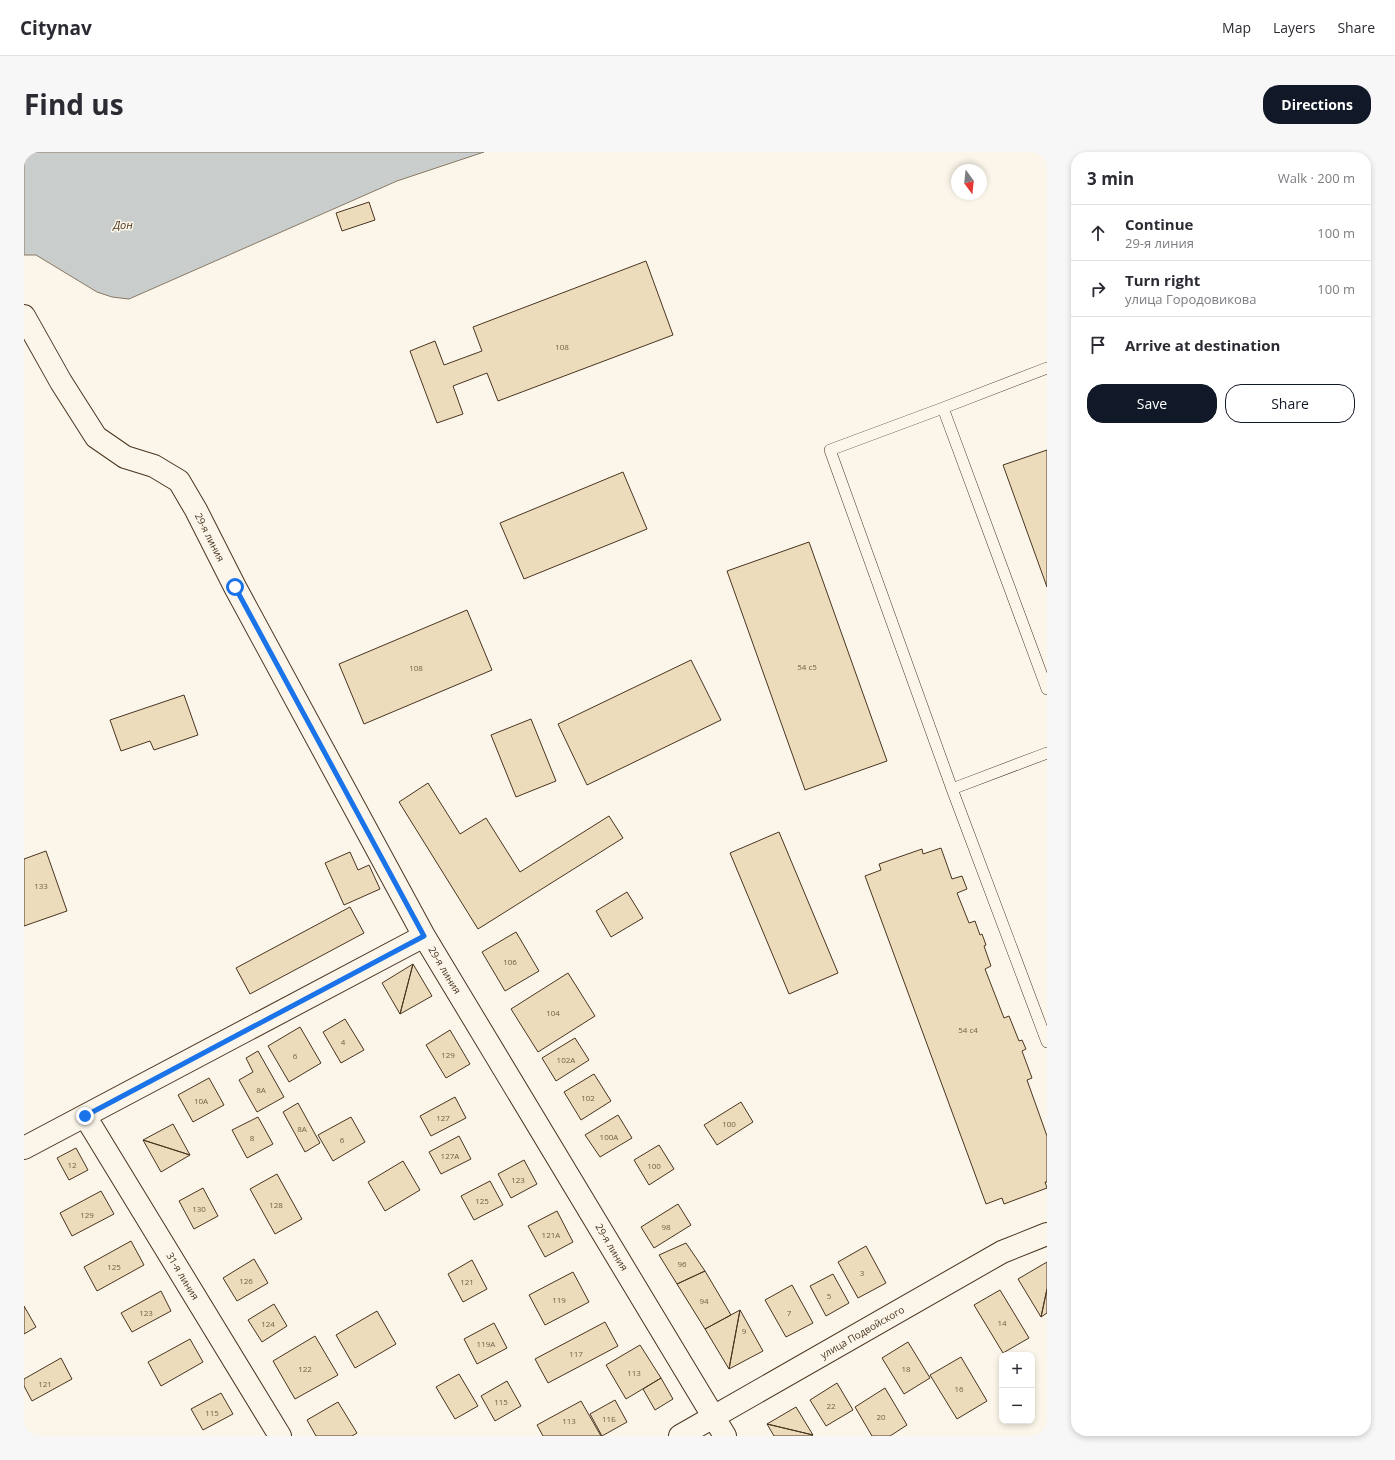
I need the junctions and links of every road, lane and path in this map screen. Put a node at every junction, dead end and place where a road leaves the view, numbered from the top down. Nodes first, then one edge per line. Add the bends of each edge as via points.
1 (26, 319) edge
2 (1047, 368) edge
3 (943, 408) junction
4 (1047, 689) edge
5 (1047, 752) edge
6 (952, 789) junction
7 (424, 936) junction
8 (1047, 1042) edge
9 (85, 1116) junction
10 (24, 1148) edge
11 (1047, 1234) edge
12 (714, 1418) junction
13 (280, 1436) edge
14 (680, 1436) edge
15 (725, 1436) edge

1 - 7 street, 29-я линия via 60,382 96,437 125,457 154,466 179,481
2 - 3 lane
3 - 4 lane
3 - 6 lane via 830,450
5 - 6 lane
6 - 8 lane
7 - 9 street
7 - 12 street, 29-я линия
9 - 10 street
9 - 13 street, 31-я линия
11 - 12 street, улица Подвойского via 1002,1252
12 - 14 street, улица Подвойского
12 - 15 street, 29-я линия

